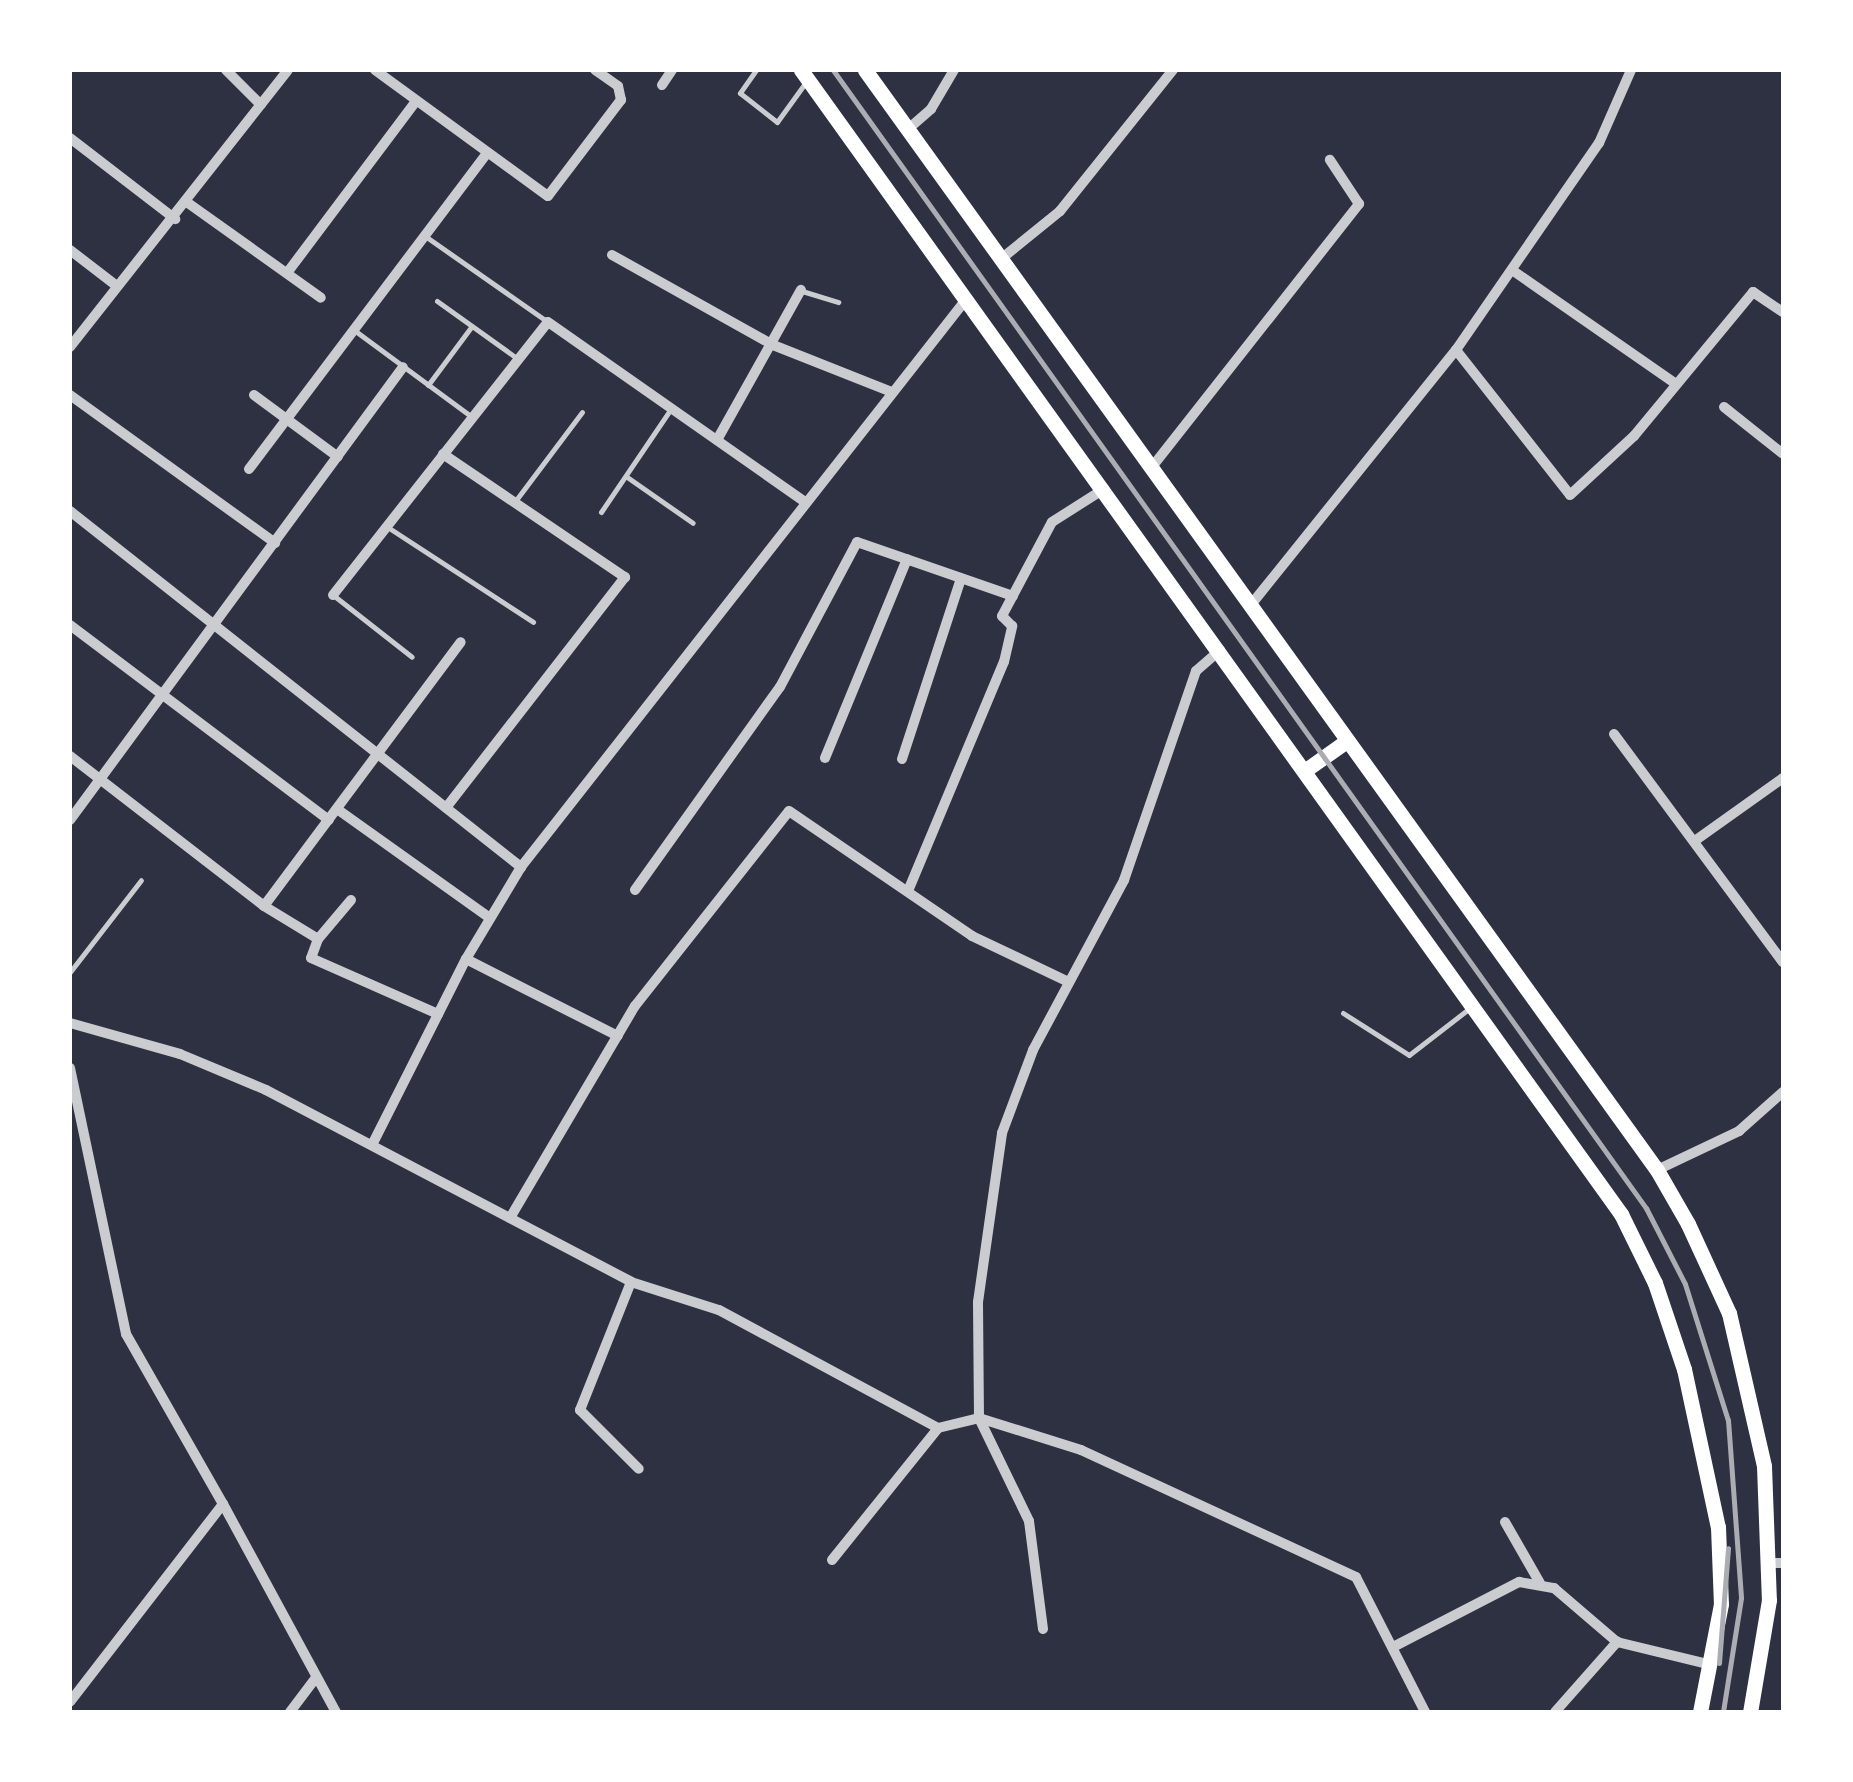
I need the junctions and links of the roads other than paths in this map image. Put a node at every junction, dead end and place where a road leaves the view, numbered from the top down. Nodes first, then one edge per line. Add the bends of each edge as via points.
1 (226, 70) edge
2 (288, 70) edge
3 (375, 70) edge
4 (595, 70) edge
5 (672, 70) edge
6 (756, 70) edge
7 (866, 70) edge
8 (954, 70) edge
9 (1173, 70) edge
10 (1630, 70) edge
11 (804, 75) edge
12 (662, 85) dead end
13 (416, 100) junction
14 (261, 105) junction
15 (907, 130) junction
16 (70, 138) edge
17 (488, 153) junction
18 (1330, 160) dead end
19 (188, 203) junction
20 (175, 219) junction
21 (425, 236) junction
22 (70, 250) edge
23 (612, 255) dead end
24 (1001, 259) junction
25 (1512, 270) junction
26 (286, 273) junction
27 (117, 286) junction
28 (801, 290) joint
29 (321, 298) dead end
30 (436, 301) dead end
31 (838, 302) dead end
32 (964, 302) junction
33 (1781, 307) edge
34 (548, 322) junction
35 (472, 326) junction
36 (354, 330) junction
37 (773, 345) junction
38 (70, 347) edge
39 (1456, 350) junction
40 (518, 360) junction
41 (403, 367) junction
42 (1676, 384) junction
43 (428, 385) junction
44 (892, 392) junction
45 (254, 394) dead end
46 (70, 395) edge
47 (1724, 407) dead end
48 (672, 408) junction
49 (582, 412) dead end
50 (472, 418) junction
51 (287, 419) junction
52 (717, 440) junction
53 (442, 454) junction
54 (1783, 454) edge
55 (338, 458) junction
56 (1152, 467) junction
57 (249, 469) dead end
58 (628, 477) junction
59 (1104, 489) junction
60 (514, 502) junction
61 (804, 502) junction
62 (70, 511) edge
63 (601, 512) dead end
64 (693, 524) dead end
65 (387, 526) junction
66 (276, 544) junction
67 (907, 560) junction
68 (961, 578) junction
69 (333, 595) joint
70 (1013, 596) junction
71 (1250, 606) junction
72 (534, 622) dead end
73 (70, 625) edge
74 (216, 626) junction
75 (461, 642) dead end
76 (1221, 649) junction
77 (412, 657) dead end
78 (163, 695) junction
79 (1614, 734) dead end
80 (1345, 742) junction
81 (378, 754) junction
82 (70, 756) edge
83 (825, 758) dead end
84 (902, 759) dead end
85 (1307, 769) junction
86 (1783, 778) edge
87 (101, 779) junction
88 (446, 808) junction
89 (337, 809) junction
90 (70, 820) edge
91 (329, 820) junction
92 (1696, 840) junction
93 (521, 867) junction
94 (140, 880) dead end
95 (635, 890) dead end
96 (908, 892) junction
97 (351, 900) dead end
98 (264, 906) junction
99 (490, 918) junction
100 (318, 938) junction
101 (466, 959) junction
102 (1783, 962) edge
103 (70, 972) edge
104 (1069, 982) junction
105 (1474, 1005) junction
106 (1343, 1012) dead end
107 (438, 1014) junction
108 (70, 1023) edge
109 (618, 1036) junction
110 (70, 1068) edge
111 (1783, 1092) edge
112 (372, 1145) junction
113 (1657, 1170) junction
114 (510, 1218) junction
115 (632, 1282) junction
116 (979, 1418) junction
117 (938, 1428) junction
118 (639, 1469) dead end
119 (223, 1504) junction
120 (1504, 1522) dead end
121 (832, 1560) dead end
122 (1777, 1563) edge
123 (1540, 1583) junction
124 (1044, 1629) dead end
125 (1616, 1642) junction
126 (1395, 1646) junction
127 (1712, 1665) junction
128 (315, 1679) junction
129 (70, 1702) edge
130 (290, 1712) edge
131 (336, 1712) edge
132 (1424, 1712) edge
133 (1555, 1712) edge
134 (1700, 1712) edge
135 (1750, 1712) edge

1 - 14 street
2 - 14 street
3 - 13 street
4 - 17 street via 618,86 621,100 555,192 540,192
5 - 12 street
6 - 11 lane via 740,92 777,122
7 - 15 main road
8 - 15 street via 932,109
9 - 24 street via 1060,211
10 - 25 street via 1599,143
11 - 32 main road
13 - 17 street
13 - 26 street
14 - 19 street
15 - 24 main road
16 - 20 street
17 - 21 street
18 - 56 street via 1358,204
19 - 20 street
19 - 26 street
20 - 27 street
21 - 34 lane
21 - 36 street
22 - 27 street
23 - 37 street
24 - 56 main road
25 - 39 street
25 - 42 street
26 - 29 street
27 - 38 street
28 - 31 lane
28 - 37 street
30 - 35 lane
32 - 44 street
32 - 59 main road
33 - 42 street via 1753,292
34 - 40 street
34 - 48 street
35 - 40 lane
35 - 43 lane
36 - 41 lane
36 - 51 street
37 - 44 street
37 - 52 street
39 - 42 street via 1570,495 1634,436
39 - 71 street
40 - 50 street
41 - 43 lane
41 - 55 street
43 - 50 lane
44 - 61 street
45 - 51 street
46 - 66 street
47 - 54 street
48 - 52 street
48 - 58 lane
49 - 60 lane
50 - 53 street
51 - 55 street
51 - 57 street
52 - 61 street
53 - 60 street
53 - 65 street
55 - 66 street
56 - 71 main road
58 - 63 lane
58 - 64 lane
59 - 70 street via 1052,522
59 - 76 main road
60 - 88 street via 625,577
61 - 93 street
62 - 74 street
65 - 69 street
65 - 72 lane
66 - 74 street
67 - 68 street
67 - 83 street
67 - 95 street via 857,542 780,687
68 - 70 street
68 - 84 street
69 - 77 lane
70 - 96 street via 1002,616 1012,626 1004,662
71 - 80 main road
73 - 78 street
74 - 78 street
74 - 81 street
75 - 81 street
76 - 85 main road
76 - 104 street via 1196,671 1124,880
78 - 87 street
78 - 91 street
79 - 92 street
80 - 85 main road
80 - 113 main road
81 - 88 street
81 - 89 street
82 - 87 street
85 - 105 main road
86 - 92 street
87 - 90 street
87 - 98 street
88 - 93 street
89 - 91 street
89 - 99 street
91 - 98 street
92 - 102 street
93 - 99 street
94 - 103 lane
96 - 104 street via 972,936
96 - 109 street via 789,811
97 - 100 street
98 - 100 street
99 - 101 street
100 - 107 street via 311,958 318,966
101 - 107 street
101 - 109 street
104 - 116 street via 1033,1050 1002,1133 978,1302
105 - 106 lane via 1409,1055
105 - 127 main road via 1621,1214 1656,1283 1703,1439 1718,1527 1721,1604
107 - 112 street
108 - 112 street via 180,1054
109 - 114 street
110 - 119 street via 126,1334
111 - 113 street via 1738,1131
112 - 114 street
113 - 122 main road via 1708,1264 1744,1362
114 - 115 street
115 - 117 street via 718,1310
115 - 118 street via 580,1410
116 - 117 street
116 - 124 street via 1028,1521
116 - 126 street via 1081,1450 1356,1577
117 - 121 street
119 - 128 street
119 - 129 street
120 - 123 street
122 - 135 main road
123 - 125 street
123 - 126 street via 1520,1582
125 - 127 street
125 - 133 street
126 - 132 street
127 - 134 main road
128 - 130 street
128 - 131 street

